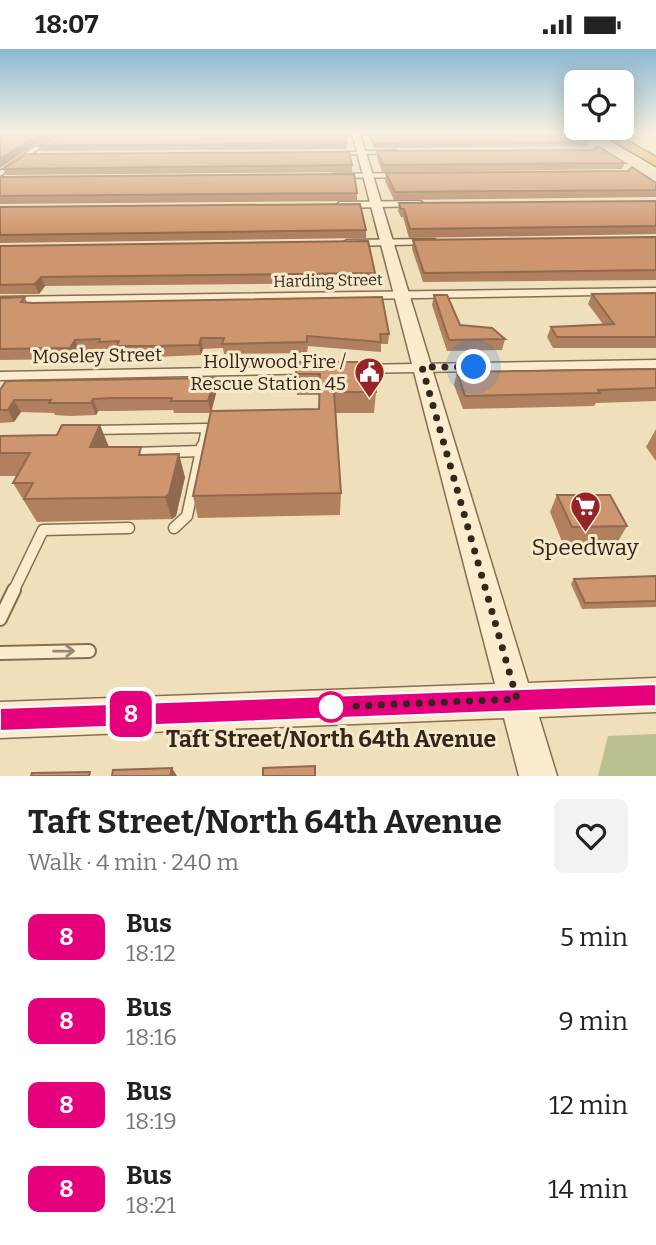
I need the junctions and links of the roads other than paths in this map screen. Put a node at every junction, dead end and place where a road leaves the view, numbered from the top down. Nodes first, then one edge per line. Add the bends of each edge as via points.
1 (365, 167) edge
2 (409, 175) edge
3 (327, 176) edge
4 (368, 176) junction
5 (0, 180) edge
6 (14, 180) edge
7 (432, 204) edge
8 (334, 205) edge
9 (376, 205) junction
10 (387, 242) junction
11 (441, 242) edge
12 (332, 243) edge
13 (656, 291) edge
14 (401, 294) junction
15 (0, 301) edge
16 (656, 364) edge
17 (422, 367) junction
18 (0, 376) edge
19 (78, 430) edge
20 (201, 451) junction
21 (127, 453) edge
22 (129, 528) dead end
23 (174, 528) dead end
24 (0, 619) edge
25 (89, 651) dead end
26 (0, 653) edge
27 (656, 695) edge
28 (517, 699) junction
29 (0, 720) edge
30 (538, 776) edge

1 - 4 street
2 - 4 street
3 - 4 street
4 - 9 street
5 - 6 street
7 - 9 street
8 - 9 street
9 - 10 street
10 - 11 street
10 - 12 street
10 - 14 street
13 - 14 street, Harding Street
14 - 15 street, Harding Street
14 - 17 street
16 - 17 street, Moseley Street
17 - 18 street, Moseley Street
17 - 28 street
19 - 20 lane via 206,428
20 - 21 lane
20 - 23 lane via 187,516
22 - 24 lane via 43,530
26 -> 25 lane
27 - 28 street
28 - 29 street
28 - 30 street

